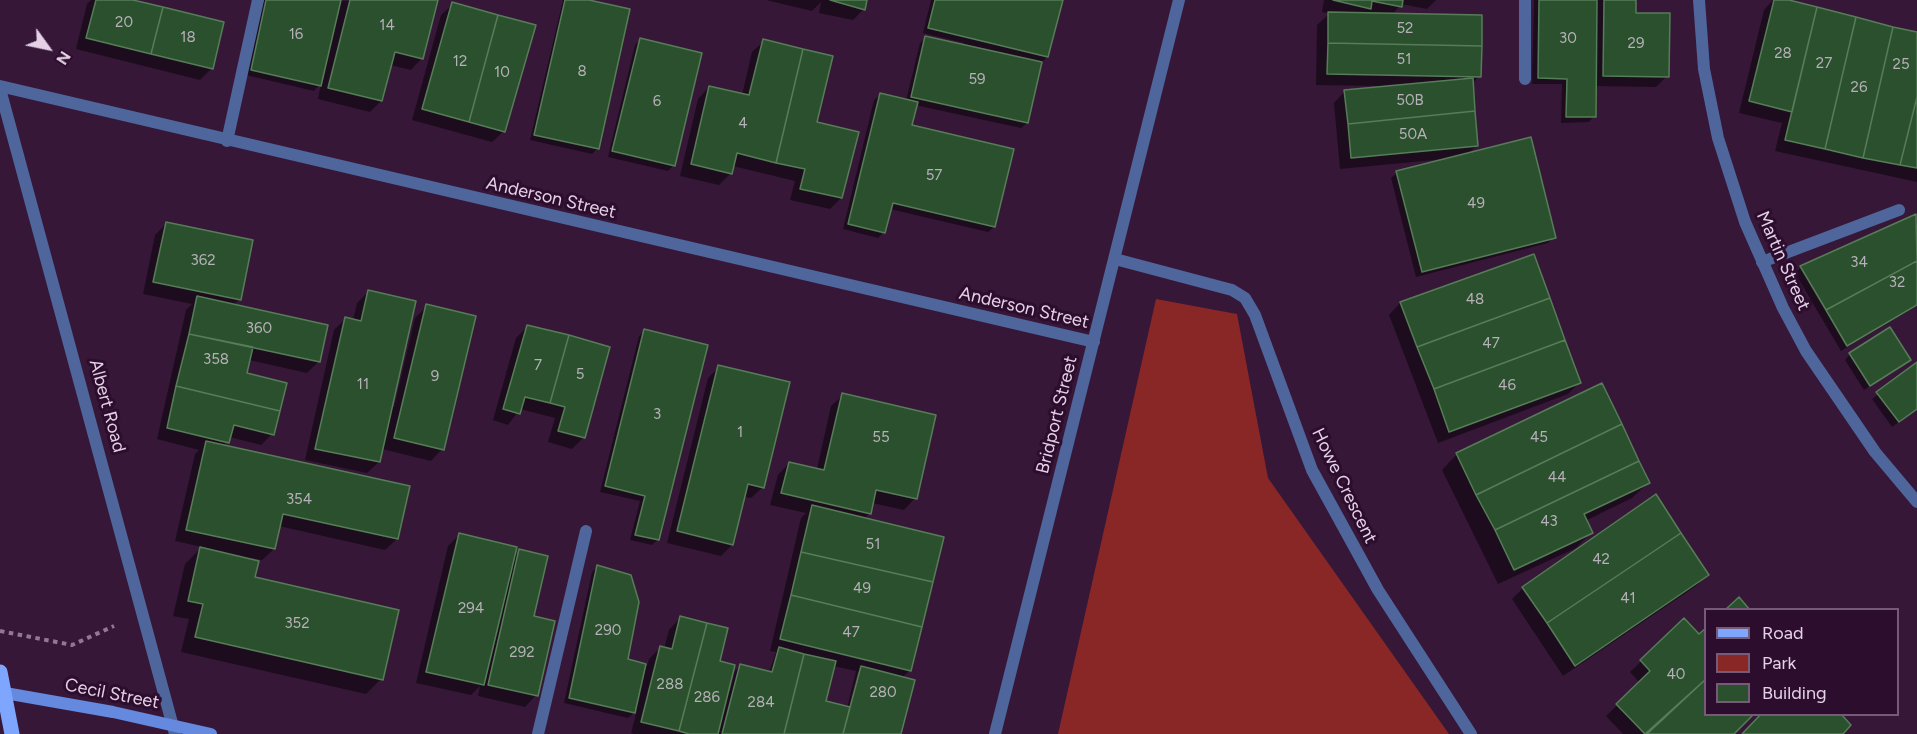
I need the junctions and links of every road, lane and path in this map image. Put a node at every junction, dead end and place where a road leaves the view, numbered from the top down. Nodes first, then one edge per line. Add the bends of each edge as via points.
1 (258, 0) edge
2 (1179, 0) edge
3 (1525, 0) edge
4 (1700, 0) edge
5 (1525, 79) dead end
6 (0, 88) edge
7 (227, 141) junction
8 (1899, 210) dead end
9 (1115, 259) junction
10 (1762, 262) junction
11 (1094, 342) junction
12 (1917, 502) edge
13 (586, 531) dead end
14 (143, 612) junction
15 (0, 631) edge
16 (0, 672) edge
17 (2, 692) edge
18 (174, 730) edge
19 (12, 734) edge
20 (211, 734) edge
21 (538, 734) edge
22 (995, 734) edge
23 (1471, 734) edge

1 - 7 street
2 - 9 street, Bridport Street
3 - 5 street
4 - 10 street, Martin Street via 1704,69 1718,138 1741,212
6 - 7 street, Anderson Street
6 - 14 street, Albert Road
7 - 11 street, Anderson Street
8 - 10 street
9 - 11 street, Bridport Street
9 - 23 street, Howe Crescent via 1232,290 1245,298 1255,315 1312,470 1378,590
10 - 12 street, Martin Street via 1806,351 1875,452
11 - 22 street, Bridport Street
13 - 21 street
14 - 15 path via 72,645
14 - 18 street, Albert Road
16 - 17 main road
17 - 18 street, Cecil Street
17 - 19 main road
18 - 20 street, Cecil Street

